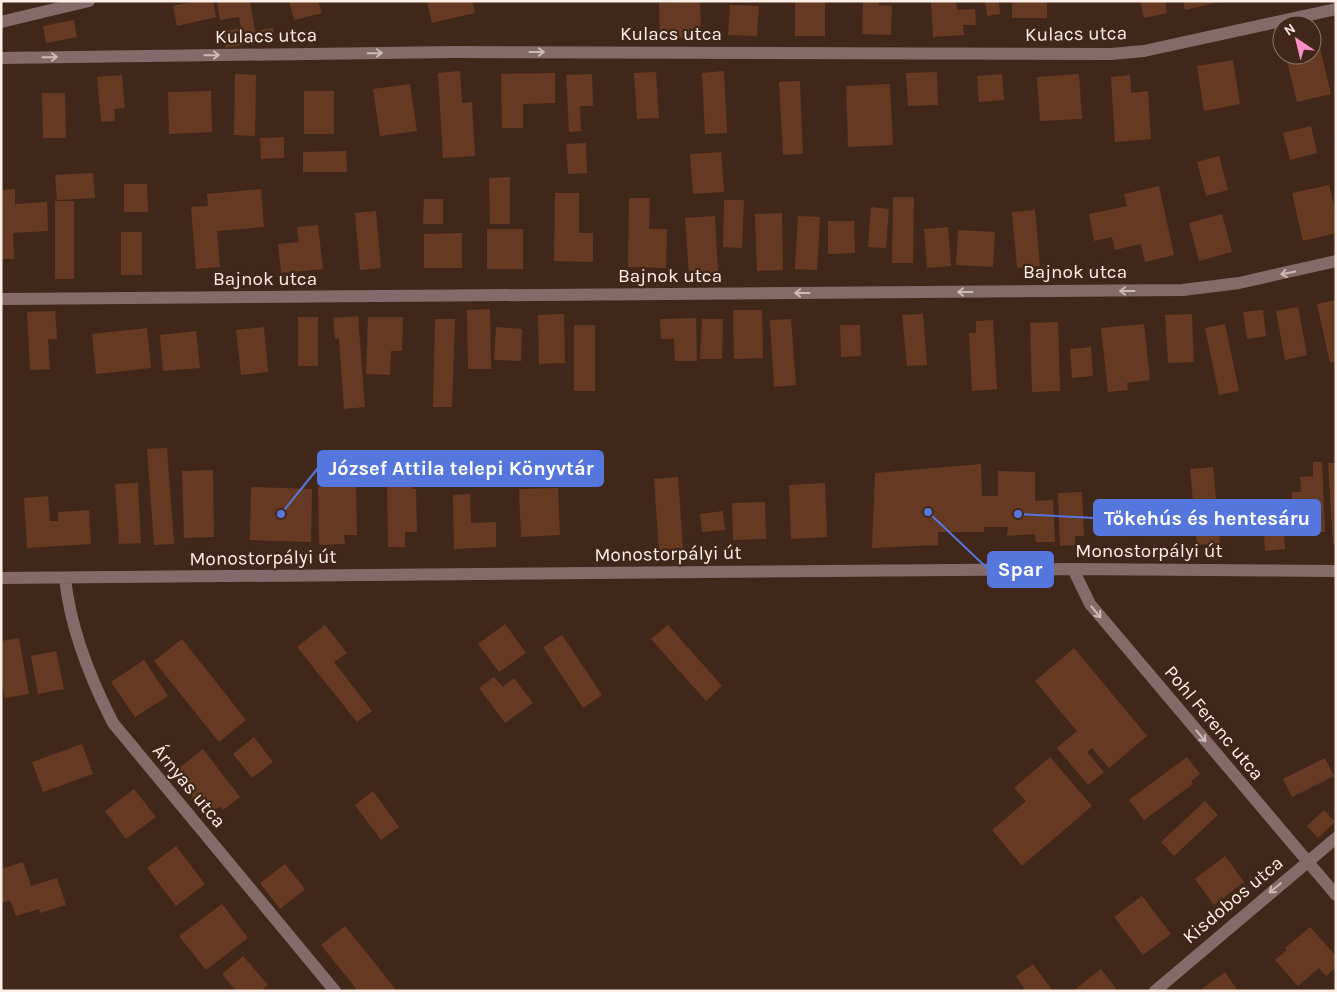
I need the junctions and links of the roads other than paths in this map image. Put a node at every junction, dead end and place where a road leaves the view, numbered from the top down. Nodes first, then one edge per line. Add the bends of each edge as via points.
1 (90, 1) edge
2 (1336, 9) edge
3 (1, 22) edge
4 (1, 58) edge
5 (1336, 261) edge
6 (1, 299) edge
7 (1072, 569) junction
8 (1336, 571) edge
9 (1, 578) edge
10 (65, 578) junction
11 (1336, 838) edge
12 (1310, 859) junction
13 (1336, 895) edge
14 (335, 991) edge
15 (1155, 991) edge

1 - 3 street
4 -> 2 street, Kulacs utca via 454,52 1111,54 1144,51
5 -> 6 street, Bajnok utca via 1239,283 1183,290
7 - 8 street, Monostorpályi út
7 - 10 street, Monostorpályi út
7 -> 12 street, Pohl Ferenc utca via 1090,604
9 - 10 street, Monostorpályi út
10 - 14 street, Árnyas utca via 67,603 95,688 113,724
11 - 12 street, Kisdobos utca
12 - 13 street, Pohl Ferenc utca
12 -> 15 street, Kisdobos utca

